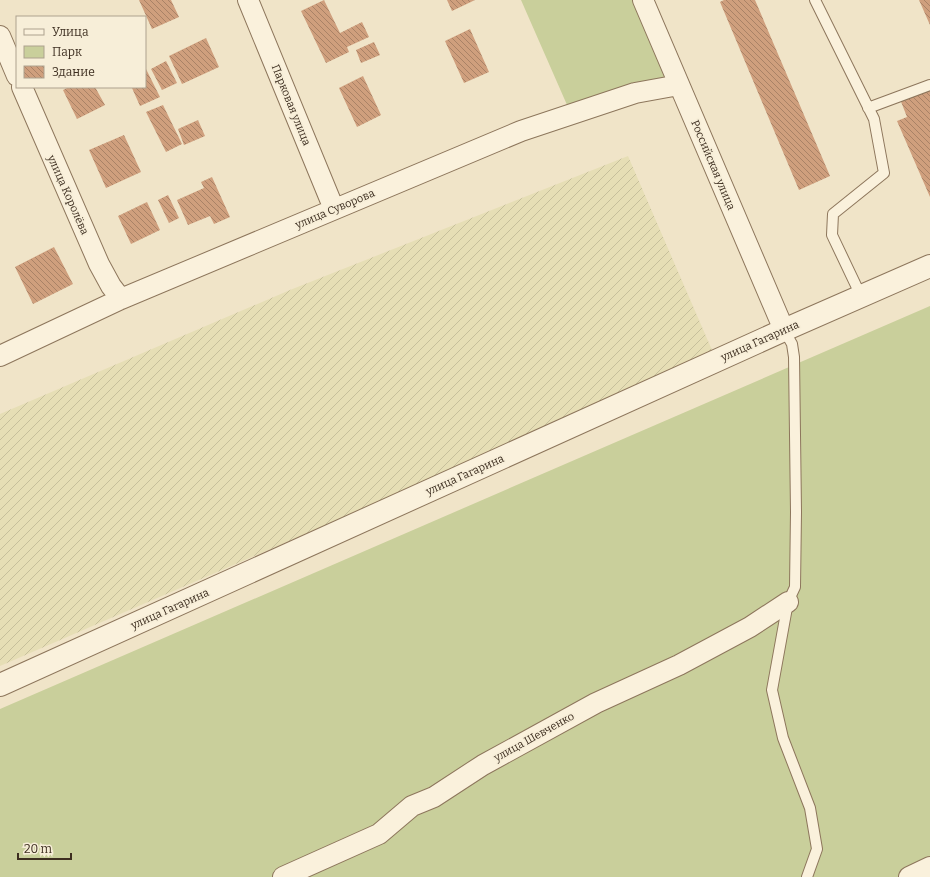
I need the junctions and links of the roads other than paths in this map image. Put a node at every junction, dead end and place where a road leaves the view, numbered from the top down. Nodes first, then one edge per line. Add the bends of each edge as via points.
1 (248, 0) edge
2 (643, 0) edge
3 (815, 0) edge
4 (0, 36) edge
5 (16, 74) edge
6 (679, 85) junction
7 (930, 85) edge
8 (22, 88) edge
9 (868, 108) junction
10 (334, 209) junction
11 (930, 266) edge
12 (861, 296) junction
13 (121, 299) junction
14 (784, 330) junction
15 (0, 356) edge
16 (788, 602) junction
17 (0, 685) edge
18 (930, 867) edge
19 (284, 877) edge
20 (807, 877) edge
21 (909, 877) edge

1 - 10 street, Парковая улица
2 - 6 street, Российская улица
3 - 9 lane
4 - 5 street
6 - 10 street, улица Суворова via 635,93 521,131
6 - 14 street, Российская улица
7 - 9 lane
8 - 13 street, улица Королёва via 99,264
9 - 12 lane via 874,119 884,173 833,214 832,236
10 - 13 street, улица Суворова
11 - 12 street, улица Гагарина
12 - 14 street, улица Гагарина
13 - 15 street, улица Суворова
14 - 16 lane via 792,344 794,357 795,587
14 - 17 street, улица Гагарина
16 - 19 street, улица Шевченко via 750,627 678,665 596,703 483,764 434,797 412,806 379,834
16 - 20 lane via 772,690 783,738 810,808 817,849
18 - 21 street

